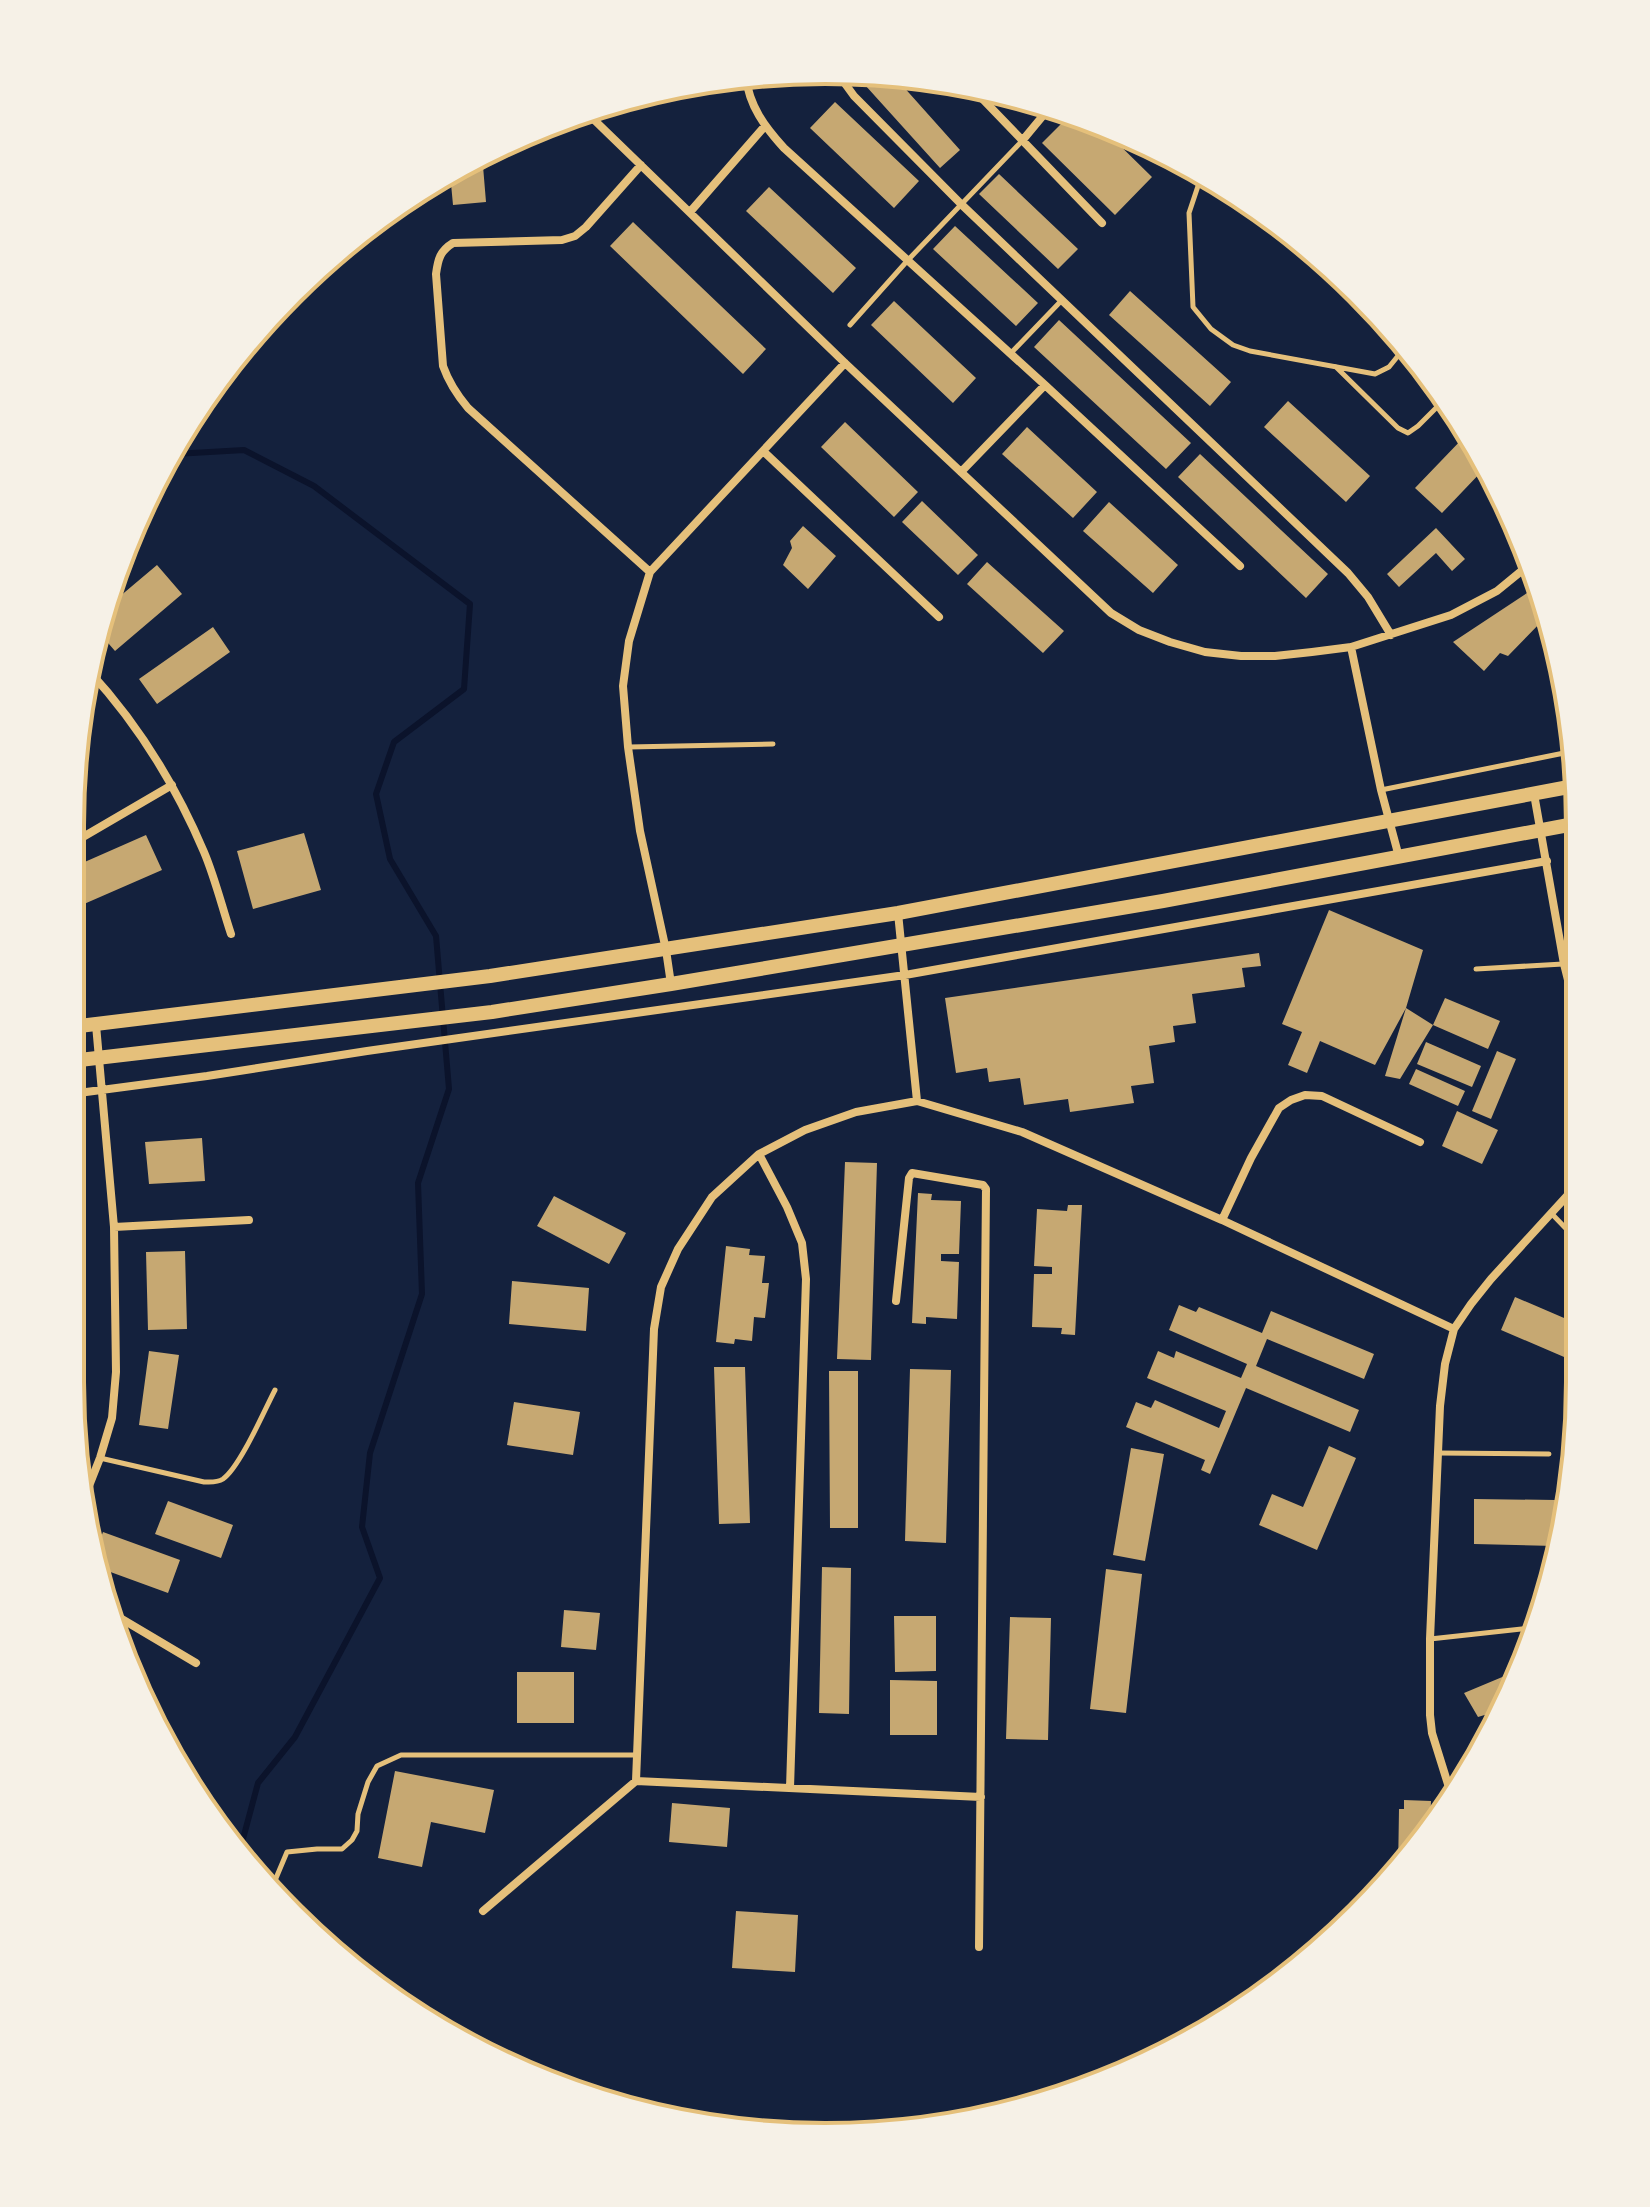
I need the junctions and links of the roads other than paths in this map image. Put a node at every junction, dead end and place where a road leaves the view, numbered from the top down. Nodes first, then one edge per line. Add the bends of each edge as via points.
1 (846, 85) edge
2 (747, 88) edge
3 (985, 101) edge
4 (1042, 117) edge
5 (595, 121) edge
6 (765, 126) junction
7 (1022, 141) junction
8 (641, 165) junction
9 (1198, 185) edge
10 (961, 204) junction
11 (690, 212) junction
12 (1102, 223) dead end
13 (908, 260) junction
14 (1062, 300) junction
15 (850, 325) dead end
16 (1011, 353) junction
17 (1398, 356) edge
18 (845, 363) junction
19 (1336, 367) junction
20 (1045, 385) junction
21 (1437, 407) edge
22 (763, 451) junction
23 (961, 472) junction
24 (1240, 566) dead end
25 (1521, 571) edge
26 (650, 572) junction
27 (939, 617) dead end
28 (1391, 635) junction
29 (1351, 647) junction
30 (98, 682) edge
31 (773, 744) dead end
32 (628, 747) junction
33 (1562, 753) edge
34 (172, 785) junction
35 (1564, 788) edge
36 (1381, 790) junction
37 (1534, 794) junction
38 (1390, 821) junction
39 (1566, 826) edge
40 (1541, 831) junction
41 (84, 836) edge
42 (1399, 857) junction
43 (1547, 861) junction
44 (898, 913) junction
45 (231, 934) dead end
46 (902, 945) junction
47 (666, 950) junction
48 (1564, 964) junction
49 (1476, 969) dead end
50 (1566, 972) edge
51 (905, 975) junction
52 (671, 984) junction
53 (96, 1025) junction
54 (84, 1026) edge
55 (100, 1058) junction
56 (84, 1060) edge
57 (102, 1090) junction
58 (84, 1092) edge
59 (917, 1101) junction
60 (1420, 1142) dead end
61 (759, 1154) junction
62 (1566, 1197) edge
63 (1551, 1213) junction
64 (249, 1220) dead end
65 (1222, 1220) junction
66 (114, 1227) junction
67 (1566, 1229) edge
68 (896, 1301) dead end
69 (1454, 1329) junction
70 (275, 1390) dead end
71 (1438, 1453) junction
72 (1549, 1454) dead end
73 (100, 1458) junction
74 (91, 1482) edge
75 (123, 1620) edge
76 (1524, 1629) edge
77 (1430, 1639) junction
78 (196, 1663) dead end
79 (637, 1755) junction
80 (636, 1781) junction
81 (1448, 1783) edge
82 (790, 1788) junction
83 (981, 1797) junction
84 (276, 1879) edge
85 (483, 1911) dead end
86 (979, 1947) dead end

1 - 10 street
2 - 6 street
3 - 7 street
4 - 7 street
5 - 8 street
6 - 11 street
6 - 13 street
7 - 10 lane
7 - 12 street
8 - 11 street
8 - 26 street via 575,236 453,243 438,259 436,274 443,366 458,396
9 - 19 lane via 1189,213 1193,307 1233,345
10 - 13 lane
10 - 14 street
11 - 18 street
13 - 15 lane
13 - 16 street
14 - 16 lane
14 - 28 street via 1348,573
16 - 20 street
17 - 19 lane via 1375,374
18 - 22 street
18 - 23 street
19 - 21 lane via 1408,433
20 - 23 street
20 - 24 street
22 - 26 street
22 - 27 street
23 - 29 street via 1111,613 1139,630 1205,652 1241,656
25 - 28 street via 1451,615
26 - 32 street via 625,662
28 - 29 street
29 - 36 street
30 - 34 street
31 - 32 lane
32 - 47 street
33 - 36 lane
34 - 41 street
34 - 45 street via 205,854
35 - 37 main road
36 - 38 street
37 - 38 main road
37 - 40 street
38 - 42 street
38 - 44 main road
39 - 40 main road
40 - 42 main road
40 - 43 street
42 - 46 main road
43 - 48 street
43 - 51 street
44 - 46 street
44 - 47 main road
46 - 51 street
46 - 52 main road
47 - 52 street
47 - 53 main road
48 - 49 lane
48 - 50 street
51 - 57 street
51 - 59 street
52 - 55 main road via 492,1012
53 - 54 main road
53 - 55 street
55 - 56 main road
55 - 57 street
57 - 58 street
57 - 66 street
59 - 61 street via 856,1112
59 - 65 street via 1022,1132
60 - 65 street via 1322,1096 1291,1100 1279,1108
61 - 79 street via 694,1221 661,1287 654,1329
61 - 82 street via 802,1243 806,1279
62 - 63 street
63 - 67 lane
63 - 69 street
64 - 66 street
65 - 69 street
66 - 73 street via 116,1372 112,1418
68 - 83 street via 912,1173 983,1185
69 - 71 street via 1445,1364
70 - 73 lane via 234,1466 214,1483
71 - 72 lane
71 - 77 street
73 - 74 street
75 - 78 street
76 - 77 lane
77 - 81 street via 1432,1733
79 - 80 street
79 - 84 lane via 401,1755 377,1766 352,1840 342,1849 287,1852
80 - 82 street
80 - 85 street
82 - 83 street
83 - 86 street

